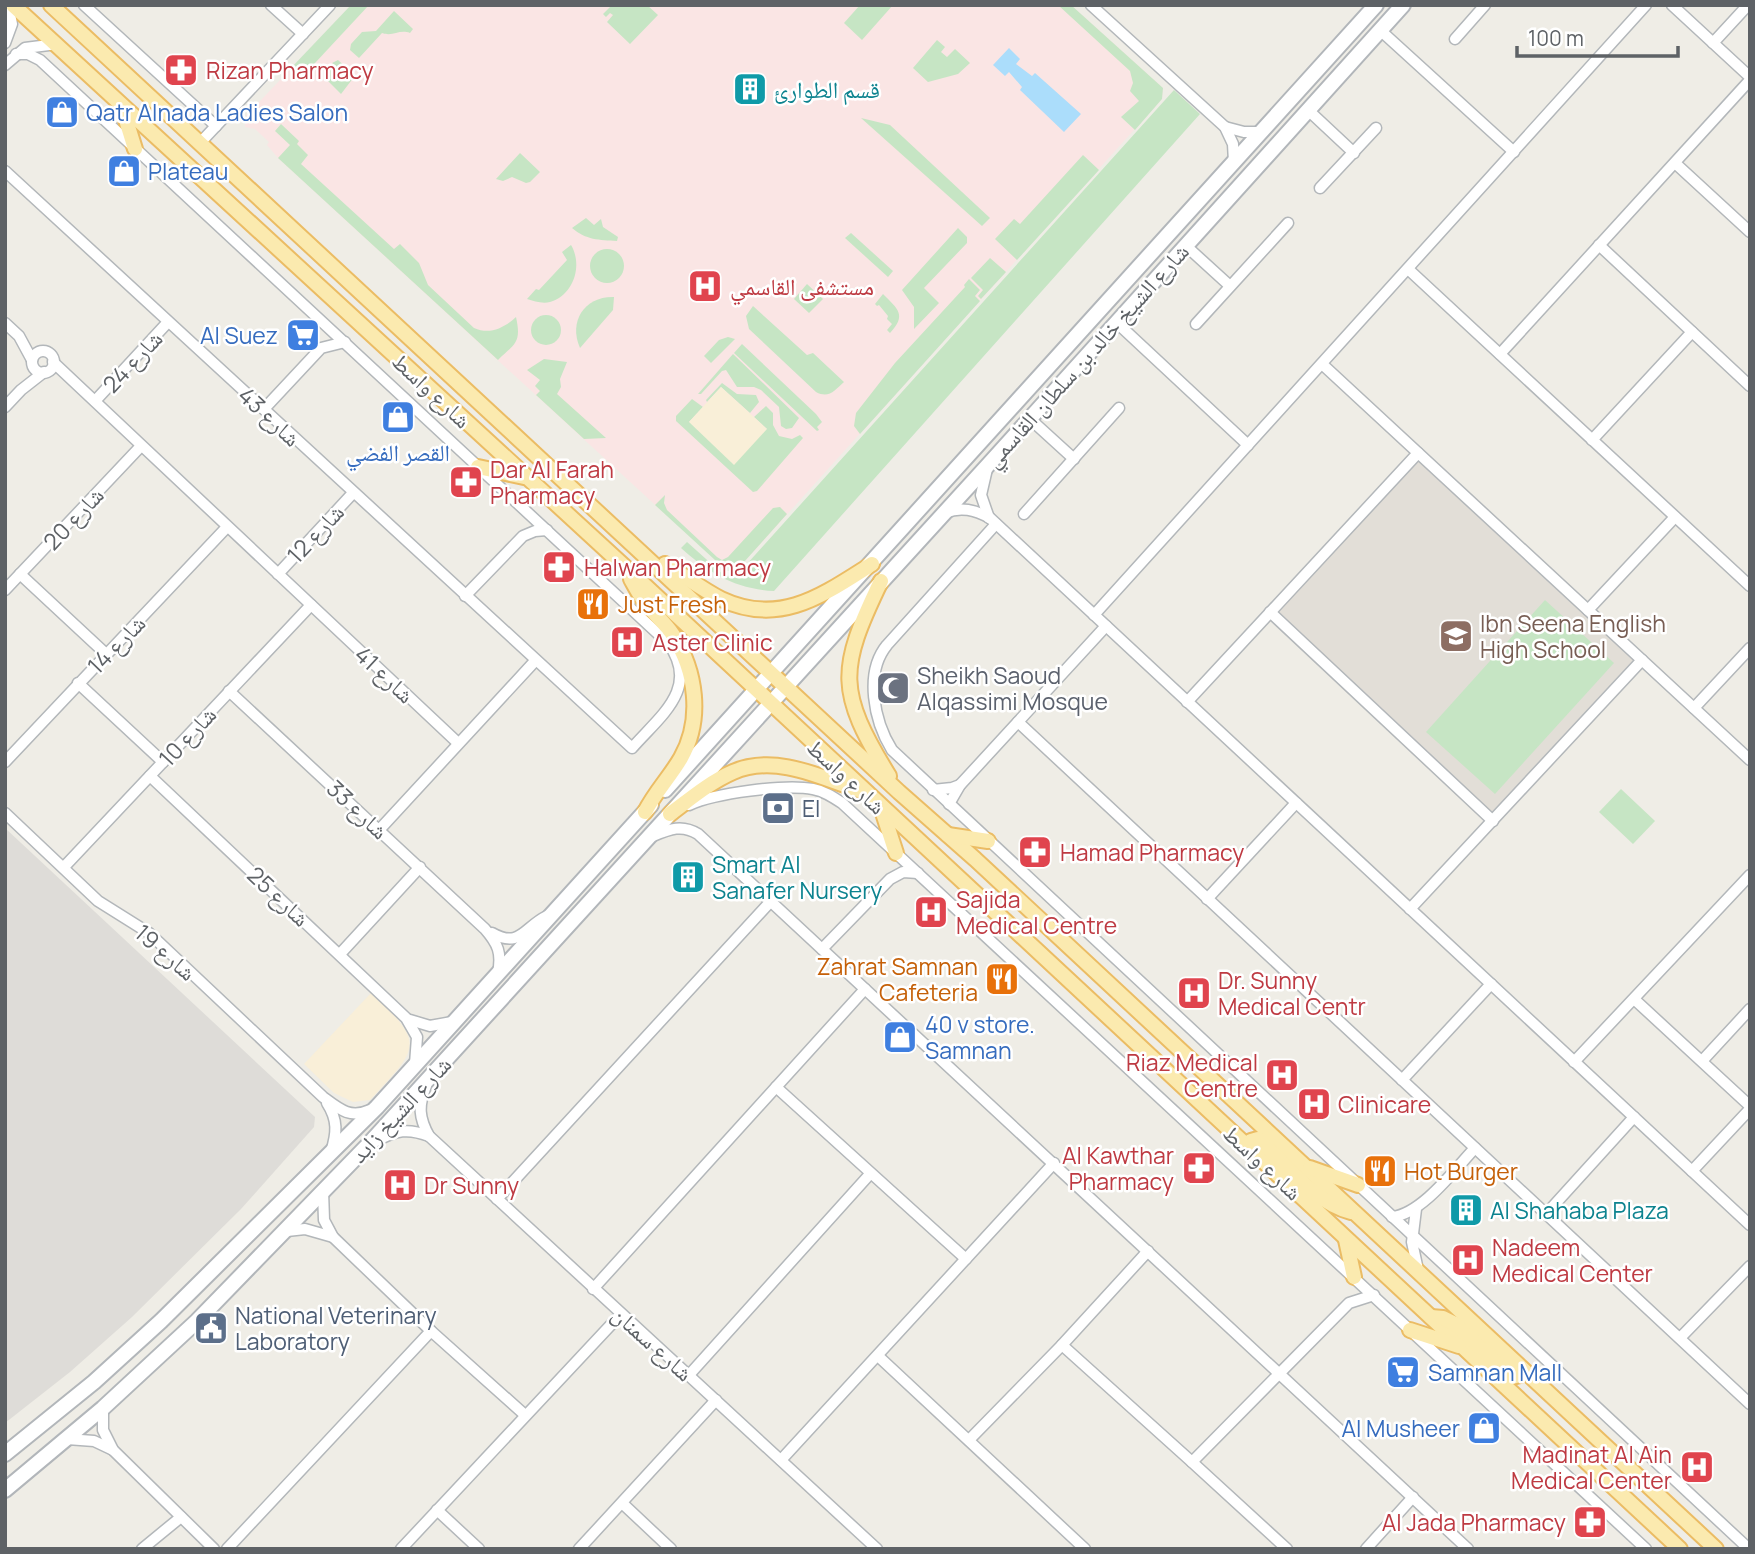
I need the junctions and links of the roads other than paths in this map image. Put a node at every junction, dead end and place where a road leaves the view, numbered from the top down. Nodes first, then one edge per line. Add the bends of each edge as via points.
1 (11, 5) edge
2 (51, 5) edge
3 (84, 5) edge
4 (271, 5) edge
5 (330, 5) edge
6 (1091, 5) edge
7 (1376, 5) edge
8 (1402, 5) edge
9 (1485, 5) edge
10 (1646, 5) edge
11 (1672, 5) edge
12 (1748, 5) edge
13 (1380, 30) junction
14 (303, 34) junction
15 (1455, 39) dead end
16 (5, 43) edge
17 (1713, 43) junction
18 (57, 44) junction
19 (16, 54) junction
20 (5, 65) edge
21 (1750, 78) edge
22 (121, 103) junction
23 (1308, 110) junction
24 (1282, 111) junction
25 (216, 126) junction
26 (1225, 127) junction
27 (1376, 128) dead end
28 (1263, 132) junction
29 (199, 144) junction
30 (135, 149) junction
31 (1514, 152) junction
32 (1354, 153) junction
33 (1265, 156) junction
34 (1234, 163) junction
35 (1675, 163) junction
36 (5, 171) edge
37 (1320, 188) dead end
38 (1288, 223) dead end
39 (1750, 232) edge
40 (1185, 245) junction
41 (1599, 245) junction
42 (1408, 269) junction
43 (1230, 286) junction
44 (168, 322) junction
45 (1116, 322) junction
46 (5, 323) edge
47 (325, 323) junction
48 (1196, 324) dead end
49 (1692, 332) junction
50 (19, 336) junction
51 (345, 342) junction
52 (321, 348) junction
53 (44, 351) junction
54 (1500, 354) junction
55 (53, 362) junction
56 (32, 363) junction
57 (1322, 364) junction
58 (45, 372) junction
59 (73, 380) junction
60 (1750, 386) edge
61 (21, 390) junction
62 (95, 401) junction
63 (5, 407) edge
64 (1119, 408) dead end
65 (264, 409) junction
66 (1029, 418) junction
67 (1592, 440) junction
68 (1248, 445) junction
69 (141, 446) junction
70 (1418, 453) junction
71 (1074, 458) junction
72 (989, 464) junction
73 (478, 467) junction
74 (526, 477) junction
75 (353, 493) junction
76 (527, 511) junction
77 (942, 514) junction
78 (1024, 514) dead end
79 (1675, 517) junction
80 (993, 521) junction
81 (227, 527) junction
82 (547, 530) junction
83 (523, 536) junction
84 (649, 558) junction
85 (872, 564) junction
86 (625, 568) junction
87 (20, 574) junction
88 (278, 574) junction
89 (881, 581) junction
90 (1750, 586) edge
91 (5, 590) edge
92 (466, 596) junction
93 (311, 605) junction
94 (1588, 610) junction
95 (1270, 612) junction
96 (1094, 615) junction
97 (1106, 626) junction
98 (1750, 648) edge
99 (679, 652) junction
100 (106, 654) junction
101 (1642, 660) junction
102 (536, 661) junction
103 (771, 672) junction
104 (78, 683) junction
105 (786, 687) junction
106 (755, 690) junction
107 (229, 691) junction
108 (1187, 702) junction
109 (770, 704) junction
110 (1694, 708) junction
111 (1018, 722) junction
112 (458, 743) junction
113 (1750, 760) edge
114 (5, 762) edge
115 (163, 762) junction
116 (150, 776) junction
117 (960, 785) junction
118 (933, 789) junction
119 (900, 792) junction
120 (865, 793) junction
121 (1296, 803) junction
122 (949, 804) junction
123 (882, 808) junction
124 (645, 812) junction
125 (5, 813) edge
126 (670, 814) junction
127 (1493, 821) junction
128 (380, 829) junction
129 (946, 834) junction
130 (647, 838) junction
131 (988, 841) junction
132 (896, 853) junction
133 (64, 867) junction
134 (420, 867) junction
135 (918, 873) junction
136 (890, 879) junction
137 (1748, 881) edge
138 (1207, 899) junction
139 (771, 901) junction
140 (1410, 909) junction
141 (554, 912) junction
142 (485, 929) junction
143 (822, 949) junction
144 (340, 954) junction
145 (498, 976) junction
146 (1491, 984) junction
147 (865, 989) junction
148 (1634, 999) junction
149 (1750, 1009) edge
150 (407, 1018) junction
151 (456, 1020) junction
152 (1702, 1061) junction
153 (1574, 1062) junction
154 (415, 1066) junction
155 (428, 1079) junction
156 (1402, 1080) junction
157 (776, 1087) junction
158 (323, 1097) junction
159 (377, 1107) junction
160 (1750, 1107) edge
161 (1634, 1117) junction
162 (429, 1136) junction
163 (368, 1145) junction
164 (1475, 1148) junction
165 (1251, 1151) junction
166 (330, 1155) junction
167 (1054, 1163) junction
168 (1305, 1166) junction
169 (1692, 1171) junction
170 (870, 1174) junction
171 (1358, 1185) junction
172 (323, 1191) junction
173 (496, 1199) junction
174 (1416, 1209) junction
175 (1356, 1213) junction
176 (1546, 1214) junction
177 (1392, 1217) junction
178 (1750, 1225) edge
179 (287, 1231) junction
180 (1412, 1234) junction
181 (333, 1237) junction
182 (1346, 1240) junction
183 (1148, 1251) junction
184 (966, 1259) junction
185 (1750, 1266) edge
186 (1418, 1272) junction
187 (1354, 1277) junction
188 (593, 1289) junction
189 (1374, 1295) junction
190 (1349, 1303) junction
191 (621, 1314) junction
192 (1430, 1317) junction
193 (1410, 1330) junction
194 (431, 1331) junction
195 (1680, 1338) junction
196 (1062, 1345) junction
197 (1463, 1347) junction
198 (878, 1356) junction
199 (1522, 1368) junction
200 (1280, 1373) junction
201 (689, 1375) junction
202 (716, 1400) junction
203 (1750, 1404) edge
204 (103, 1408) junction
205 (525, 1415) junction
206 (66, 1439) junction
207 (969, 1440) junction
208 (113, 1450) junction
209 (5, 1454) edge
210 (781, 1460) junction
211 (1192, 1462) junction
212 (5, 1490) edge
213 (1413, 1497) junction
214 (622, 1503) junction
215 (437, 1510) junction
216 (181, 1517) junction
217 (142, 1549) edge
218 (214, 1549) edge
219 (227, 1549) edge
220 (401, 1549) edge
221 (479, 1549) edge
222 (579, 1549) edge
223 (671, 1549) edge
224 (877, 1549) edge
225 (1086, 1549) edge
226 (1287, 1549) edge
227 (1366, 1549) edge
228 (1468, 1549) edge
229 (1646, 1549) edge
230 (1680, 1549) edge
231 (1716, 1549) edge
232 (1749, 1549) edge

1 - 16 street via 12,24
1 - 18 main road, شارع واسط
2 - 29 main road, شارع واسط
3 - 25 street
4 - 14 street
5 - 14 street
6 - 26 street
7 - 24 main road, شارع الشيخ خالد بن سلطان القاسمي
8 - 13 main road, شارع الشيخ خالد بن سلطان القاسمي
9 - 15 street
10 - 31 street
11 - 17 street
12 - 17 street
13 - 23 main road, شارع الشيخ خالد بن سلطان القاسمي
13 - 31 street
14 - 25 street
17 - 21 street
18 - 19 street via 35,45
18 - 22 main road, شارع واسط
19 - 20 street
19 - 30 street via 40,60
21 - 35 street
22 - 30 main road
22 - 74 main road, شارع واسط
23 - 32 street
23 - 33 main road, شارع الشيخ خالد بن سلطان القاسمي
24 - 28 main road, شارع الشيخ خالد بن سلطان القاسمي
24 - 33 main road via 1260,147
25 - 29 street
26 - 28 street
26 - 34 street via 1233,144
27 - 32 street
28 - 34 main road, شارع الشيخ خالد بن سلطان القاسمي
29 - 84 main road, شارع واسط
30 - 47 street
31 - 42 street
32 - 37 street
33 - 40 main road, شارع الشيخ خالد بن سلطان القاسمي
34 - 85 main road, شارع الشيخ خالد بن سلطان القاسمي
35 - 39 street
35 - 41 street
36 - 44 street, شارع 43
38 - 43 street
40 - 43 street
40 - 45 main road, شارع الشيخ خالد بن سلطان القاسمي
41 - 49 street
41 - 54 street
42 - 54 street
42 - 57 street
43 - 48 street
44 - 62 street, شارع 24
44 - 65 street, شارع 43
45 - 66 main road, شارع الشيخ خالد بن سلطان القاسمي
45 - 68 street
46 - 50 street
47 - 51 street
47 - 52 street
49 - 60 street
49 - 67 street
50 - 53 street
50 - 56 street
51 - 52 street
51 - 73 street
52 - 65 street
53 - 55 street
53 - 56 street via 36,353
54 - 67 street
55 - 58 street
55 - 59 street, شارع 41
56 - 58 street via 38,372
56 - 61 street
57 - 68 street
57 - 70 street
58 - 59 street
58 - 61 street
59 - 62 street, شارع 41
61 - 63 street
62 - 69 street, شارع 41
64 - 71 street
65 - 75 street, شارع 43
66 - 71 street
66 - 72 main road, شارع الشيخ خالد بن سلطان القاسمي
67 - 79 street
68 - 96 street
69 - 81 street, شارع 41
69 - 87 street, شارع 20
70 - 94 street
70 - 95 street
71 - 78 street
72 - 77 main road, شارع الشيخ خالد بن سلطان القاسمي
72 - 80 street via 981,495
73 - 74 main road
73 - 76 street
74 - 86 main road, شارع واسط
75 - 88 street, شارع 12
75 - 92 street, شارع 43
76 - 82 street
76 - 83 street
77 - 80 street via 971,510
77 - 89 main road, شارع الشيخ خالد بن سلطان القاسمي
79 - 90 street
79 - 94 street
80 - 96 street
80 - 118 street via 878,659 874,688 885,738
81 - 88 street, شارع 41
81 - 100 street, شارع 14
82 - 83 street
82 - 99 street
83 - 92 street
84 - 85 main road via 733,604 772,610 812,601
84 - 103 main road, شارع واسط
85 - 103 main road, شارع الشيخ خالد بن سلطان القاسمي
86 - 99 main road via 645,603 669,629
86 - 106 main road, شارع واسط
87 - 91 street, شارع 20
87 - 100 street
88 - 93 street, شارع 41
89 - 105 main road, شارع الشيخ خالد بن سلطان القاسمي
89 - 119 main road via 850,653 850,693 862,728
92 - 102 street, شارع 43
93 - 107 street, شارع 10
93 - 112 street, شارع 41
94 - 101 street
95 - 108 street
95 - 127 street
96 - 97 street
97 - 108 street
97 - 111 street
98 - 110 street
99 - 102 street, شارع 43 via 678,694 632,748
99 - 124 main road via 693,684 693,724 681,757
100 - 104 street, شارع 14
101 - 110 street
101 - 127 street
102 - 112 street
103 - 105 main road, شارع واسط
103 - 106 main road, شارع الشيخ خالد بن سلطان القاسمي
104 - 114 street, شارع 14
104 - 115 street
105 - 109 main road, شارع الشيخ خالد بن سلطان القاسمي
105 - 119 main road, شارع واسط
106 - 109 main road, شارع واسط
106 - 124 main road, شارع الشيخ زايد
107 - 115 street, شارع 10
107 - 128 street, شارع 33
108 - 121 street
109 - 120 main road, شارع واسط
109 - 126 main road, شارع الشيخ زايد
110 - 113 street
111 - 117 street
111 - 138 street
112 - 128 street
115 - 116 street, شارع 10
116 - 133 street, شارع 10
116 - 144 street, شارع 25
117 - 118 street
117 - 122 street
118 - 122 street
119 - 129 main road, شارع واسط
120 - 123 main road, شارع واسط
120 - 126 main road via 806,771 757,766 723,777
121 - 138 street
121 - 140 street
122 - 131 street
123 - 132 main road
123 - 165 main road, شارع واسط
124 - 141 main road, شارع الشيخ زايد
125 - 133 street, شارع 19
126 - 130 main road, شارع الشيخ زايد
126 - 132 street via 714,795 814,789 842,803
127 - 140 street
128 - 134 street, شارع 33
129 - 131 main road
129 - 168 main road, شارع واسط
130 - 139 street via 677,828 692,830
130 - 155 main road, شارع الشيخ زايد
131 - 171 street
132 - 135 street
132 - 136 street
133 - 158 street, شارع 19 via 105,906 149,933
134 - 142 street, شارع 33
134 - 144 street
135 - 136 street via 903,872
135 - 187 street
136 - 143 street
137 - 148 street
138 - 156 street
139 - 143 street
139 - 173 street
140 - 146 street
141 - 142 street, شارع 33 via 514,939
141 - 145 main road, شارع الشيخ زايد
142 - 145 street, شارع 33 via 500,951
143 - 147 street
144 - 150 street, شارع 25
145 - 151 main road, شارع الشيخ زايد
146 - 153 street
146 - 156 street
147 - 157 street
147 - 167 street
148 - 152 street
148 - 153 street
149 - 152 street
150 - 151 street via 430,1026
150 - 154 street via 417,1037
151 - 154 main road, شارع الشيخ زايد
152 - 160 street
153 - 161 street
154 - 159 main road, شارع الشيخ زايد
155 - 162 street via 419,1111
155 - 163 main road, شارع الشيخ زايد
156 - 164 street
157 - 170 street
157 - 188 street
158 - 159 street via 351,1114
158 - 166 street via 336,1122
159 - 166 main road, شارع الشيخ زايد
160 - 169 street
161 - 169 street
161 - 176 street
162 - 163 street via 401,1130
162 - 173 street, شارع سمنان
163 - 172 main road, شارع الشيخ زايد
164 - 174 street
164 - 176 street
165 - 175 main road via 1251,1142 1258,1139 1326,1202
165 - 182 main road, شارع واسط
166 - 209 main road, شارع الشيخ زايد via 161,1321
167 - 183 street
167 - 184 street
168 - 171 main road
168 - 175 main road, شارع واسط
169 - 178 street
170 - 184 street
170 - 201 street
171 - 177 street
172 - 179 main road, شارع الشيخ زايد
172 - 181 street via 324,1220
173 - 188 street, شارع سمنان
174 - 177 street
174 - 180 street
175 - 186 main road, شارع واسط
176 - 195 street
177 - 180 street
179 - 181 street via 305,1229
179 - 204 main road, شارع الشيخ زايد
180 - 186 street
180 - 232 street
181 - 194 street
182 - 187 main road
182 - 192 main road, شارع واسط
183 - 196 street
183 - 200 street
184 - 198 street
185 - 195 street
186 - 199 main road, شارع واسط
187 - 189 street
187 - 190 street
188 - 191 street, شارع سمنان
189 - 190 street
189 - 193 street
190 - 200 street
191 - 201 street, شارع سمنان
191 - 205 street
192 - 197 main road, شارع واسط
192 - 199 main road via 1455,1324 1512,1377 1520,1375
193 - 197 main road
193 - 229 street
194 - 205 street
194 - 219 street
195 - 203 street
196 - 207 street
196 - 211 street
197 - 230 main road, شارع واسط
198 - 207 street
198 - 210 street
199 - 231 main road, شارع واسط
200 - 211 street
200 - 213 street
201 - 202 street, شارع سمنان
202 - 210 street, شارع سمنان
202 - 214 street
204 - 206 main road, شارع الشيخ زايد
204 - 208 street via 103,1430
205 - 215 street
206 - 208 street via 94,1441
206 - 212 main road, شارع الشيخ زايد
207 - 225 street
208 - 216 street
210 - 224 street, شارع سمنان
211 - 226 street
213 - 227 street
213 - 228 street
214 - 222 street
214 - 223 street
215 - 220 street
215 - 221 street
216 - 217 street
216 - 218 street

